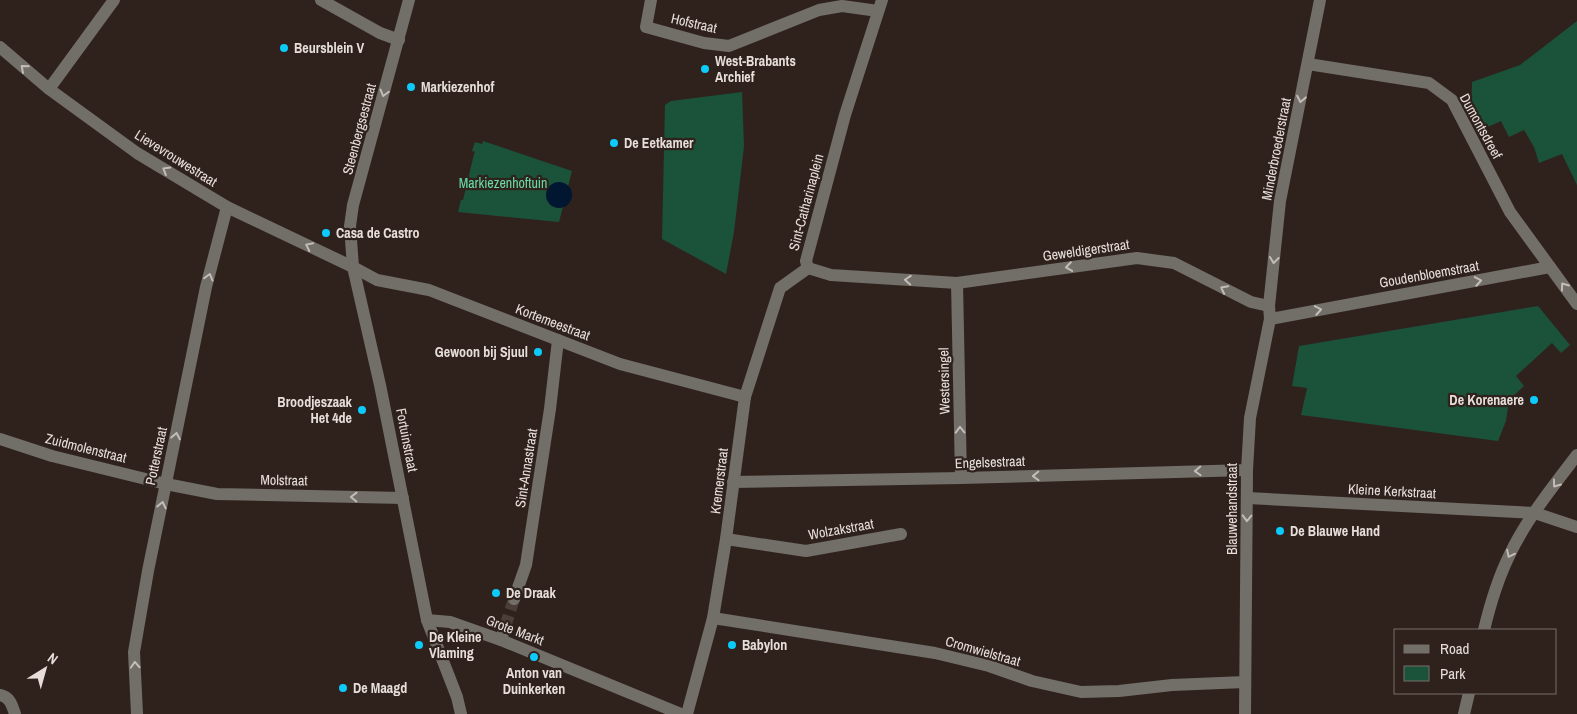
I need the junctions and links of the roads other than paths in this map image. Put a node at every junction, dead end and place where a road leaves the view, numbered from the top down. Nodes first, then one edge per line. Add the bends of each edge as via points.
1 (114, 0) edge
2 (321, 0) edge
3 (409, 0) edge
4 (651, 0) edge
5 (1320, 0) edge
6 (880, 6) edge
7 (399, 40) junction
8 (0, 47) edge
9 (1308, 64) junction
10 (48, 89) junction
11 (227, 207) junction
12 (353, 267) junction
13 (1550, 267) junction
14 (808, 268) junction
15 (957, 283) junction
16 (1577, 304) edge
17 (1270, 312) junction
18 (558, 340) junction
19 (746, 397) junction
20 (0, 439) edge
21 (1577, 455) edge
22 (1247, 470) junction
23 (962, 478) junction
24 (733, 482) junction
25 (166, 484) junction
26 (403, 498) junction
27 (1248, 498) junction
28 (1535, 513) junction
29 (1577, 527) edge
30 (901, 534) dead end
31 (726, 539) junction
32 (514, 599) tunnel mouth
33 (712, 618) junction
34 (427, 620) junction
35 (1484, 629) edge
36 (1245, 682) junction
37 (1469, 694) edge
38 (5, 698) edge
39 (14, 714) edge
40 (138, 714) edge
41 (461, 714) edge
42 (681, 714) edge
43 (687, 714) edge
44 (1244, 714) edge
45 (1464, 714) edge

1 - 10 street
2 - 7 street
3 - 7 street, Steenbergsestraat
4 - 6 street, Hofstraat via 646,27 704,43 729,46 819,10
5 - 9 street, Minderbroederstraat
6 - 14 street, Sint-Catharinaplein via 831,163 806,261
7 -> 12 street, Steenbergsestraat via 353,205 350,226
10 -> 8 street, Lievevrouwestraat
9 - 13 street, Dumontsdreef via 1429,83 1452,100 1510,212
9 -> 17 street, Minderbroederstraat via 1280,201
11 -> 10 street, Lievevrouwestraat via 137,153
12 -> 11 street, Lievevrouwestraat
25 -> 11 street, Potterstraat via 206,287
12 - 18 street, Kortemeestraat via 377,280 429,290
12 - 26 street, Fortuinstraat
16 -> 13 street
17 -> 13 street, Goudenbloemstraat
15 -> 14 street, Sint-Catharinaplein via 831,275
14 - 19 street, Kremerstraat via 780,288
17 -> 15 street, Geweldigerstraat via 1174,263 1137,258
23 -> 15 street, Westersingel
17 - 22 street, Blauwehandstraat via 1250,418
18 - 19 street, Kortemeestraat via 620,364
18 - 32 street, Sint-Annastraat via 526,565
19 - 24 street, Kremerstraat
20 - 25 street, Zuidmolenstraat via 52,456
21 -> 28 street
22 -> 23 street, Engelsestraat
22 - 27 street, Blauwehandstraat
23 - 24 street, Engelsestraat
24 - 31 street, Kremerstraat
26 -> 25 street, Molstraat via 217,494
40 -> 25 street, Potterstraat via 134,652
26 - 34 street, Fortuinstraat
27 - 28 street, Kleine Kerkstraat
27 -> 36 street, Blauwehandstraat
28 - 29 street, Kleine Kerkstraat
28 -> 35 street via 1510,554
30 - 31 street, Wolzakstraat via 806,551
31 - 33 street, Kremerstraat
33 - 36 street, Cromwielstraat via 935,653 1080,692
33 - 43 street, Kremerstraat
34 - 41 street
34 - 42 street, Grote Markt via 503,633
36 - 44 street, Blauwehandstraat
37 - 45 street
38 - 39 street

